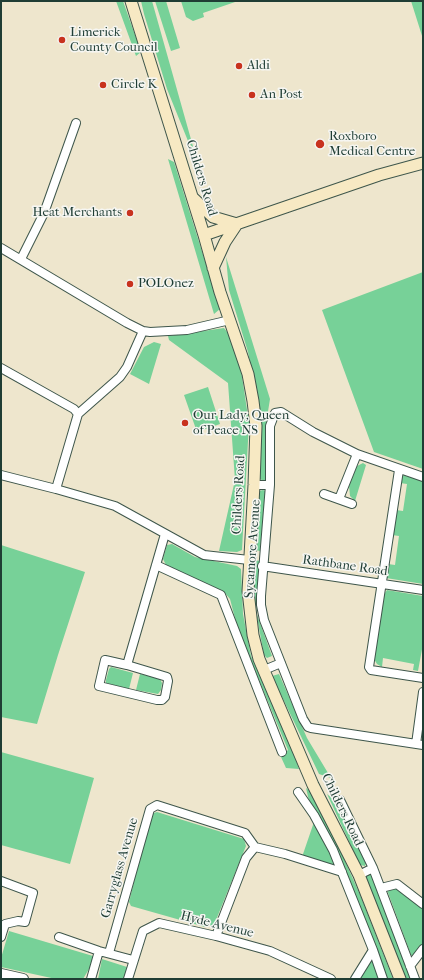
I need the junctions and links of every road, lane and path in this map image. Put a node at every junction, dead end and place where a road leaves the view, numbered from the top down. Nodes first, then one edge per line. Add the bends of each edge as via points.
1 (131, 1) edge
2 (76, 123) dead end
3 (423, 163) edge
4 (192, 198) junction
5 (237, 224) junction
6 (204, 235) junction
7 (1, 248) edge
8 (21, 259) junction
9 (213, 268) junction
10 (230, 320) junction
11 (143, 331) junction
12 (1, 368) edge
13 (78, 414) junction
14 (357, 454) junction
15 (399, 470) junction
16 (1, 475) edge
17 (423, 477) edge
18 (254, 485) junction
19 (270, 485) junction
20 (56, 489) junction
21 (324, 494) dead end
22 (339, 499) junction
23 (352, 504) dead end
24 (165, 534) junction
25 (249, 560) junction
26 (156, 565) junction
27 (262, 566) junction
28 (382, 584) junction
29 (423, 590) edge
30 (280, 663) junction
31 (127, 665) junction
32 (264, 670) junction
33 (423, 678) edge
34 (423, 692) edge
35 (419, 745) edge
36 (282, 752) dead end
37 (298, 792) dead end
38 (340, 800) dead end
39 (255, 847) junction
40 (373, 868) junction
41 (342, 872) junction
42 (359, 875) junction
43 (1, 881) edge
44 (381, 888) junction
45 (423, 904) edge
46 (216, 936) junction
47 (1, 937) edge
48 (59, 937) dead end
49 (423, 949) edge
50 (373, 950) junction
51 (99, 951) junction
52 (108, 954) junction
53 (133, 960) junction
54 (410, 966) junction
55 (1, 974) edge
56 (23, 979) edge
57 (91, 979) edge
58 (128, 979) edge
59 (331, 979) edge
60 (355, 979) edge
61 (383, 979) edge
62 (400, 979) edge
63 (415, 979) edge

1 - 4 main road, Childers Road
2 - 8 street via 44,213
3 - 5 main road
4 - 5 main road via 213,217
4 - 6 main road, Childers Road
5 - 6 main road
5 - 9 main road
6 - 9 main road, Childers Road
7 - 8 street
8 - 11 street
9 - 10 main road, Childers Road
10 - 11 street via 187,330
10 - 18 main road, Childers Road via 248,374 253,401 256,426
11 - 13 street via 120,377
12 - 13 street via 74,409
13 - 20 street
14 - 15 street
14 - 19 street, Sycamore Avenue via 278,411 275,412 270,426
14 - 22 street
15 - 17 street
15 - 28 street
16 - 20 street
18 - 19 street
18 - 25 main road, Childers Road
19 - 27 street, Sycamore Avenue
20 - 24 street via 115,506
21 - 22 street
22 - 23 street
24 - 25 street via 204,555
24 - 26 street
25 - 32 main road, Childers Road via 248,591 253,635
26 - 31 street
26 - 36 street via 221,595
27 - 28 street, Rathbane Road
27 - 30 street, Sycamore Avenue via 262,613
28 - 29 street, Rathbane Road
28 - 33 street via 369,667 371,670
30 - 32 street
30 - 35 street, Sycamore Avenue via 302,719 308,727
31 - 31 street via 105,660 99,686 157,700 165,697 167,677
32 - 42 main road, Childers Road via 313,785
34 - 35 street
37 - 41 street via 314,815
38 - 40 street
39 - 41 street
39 - 46 street via 246,858
39 - 52 street, Garryglass Avenue via 245,833 157,805 150,809
40 - 42 street
40 - 44 street
41 - 50 street
42 - 62 main road, Childers Road
43 - 47 street via 33,893 25,922 5,924
44 - 45 street via 396,884
44 - 54 street
46 - 53 street, Hyde Avenue via 159,923 142,931
46 - 59 street, Hyde Avenue via 270,951
48 - 51 street
49 - 54 street
50 - 60 street
50 - 61 street
51 - 52 street
51 - 57 street
52 - 53 street
53 - 58 street, Hyde Avenue
54 - 63 street
55 - 56 street

